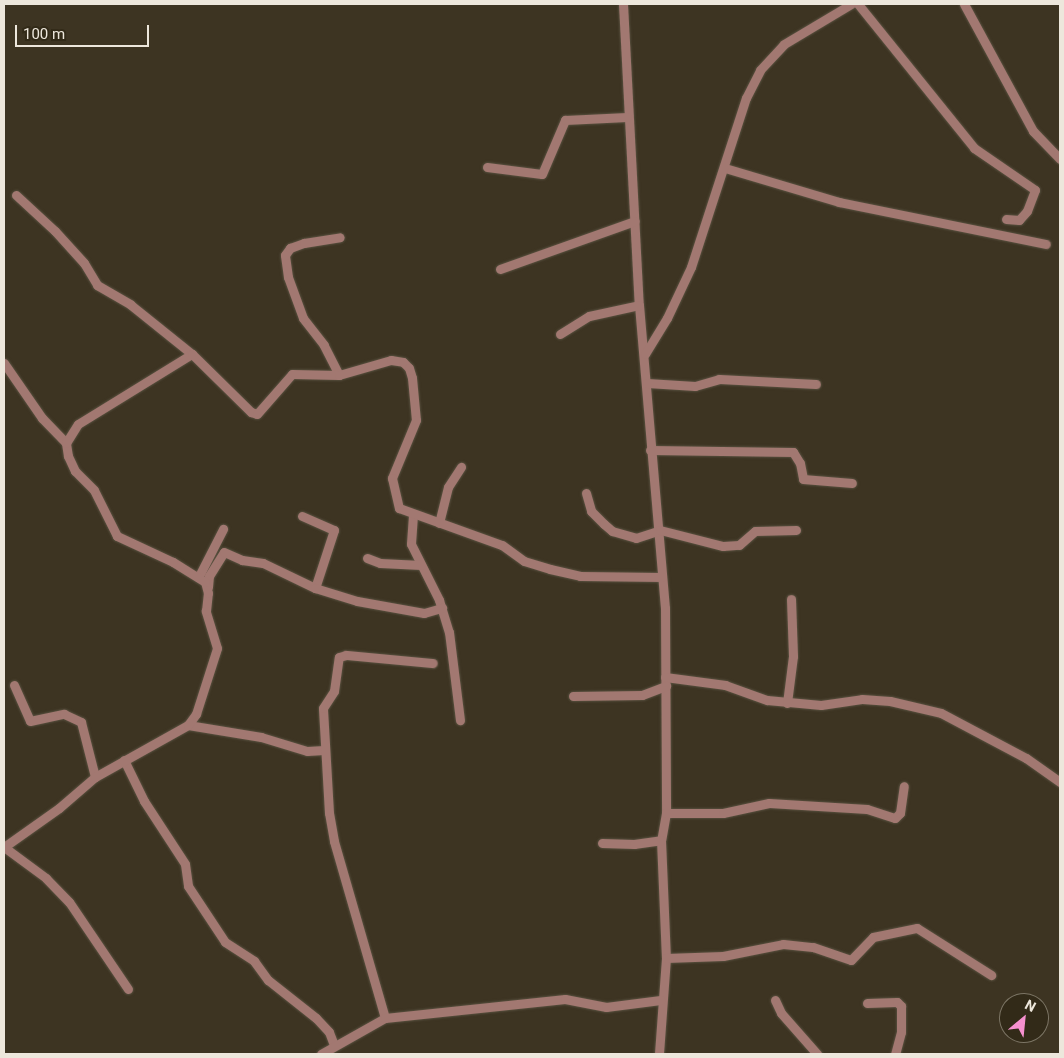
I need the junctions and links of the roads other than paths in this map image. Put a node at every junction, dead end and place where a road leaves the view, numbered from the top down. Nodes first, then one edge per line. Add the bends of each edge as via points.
1 (624, 4) edge
2 (851, 4) edge
3 (858, 4) edge
4 (964, 4) edge
5 (627, 117) junction
6 (1060, 159) edge
7 (487, 168) dead end
8 (725, 168) junction
9 (16, 194) dead end
10 (1006, 219) dead end
11 (635, 221) junction
12 (340, 237) dead end
13 (1046, 244) dead end
14 (500, 269) dead end
15 (639, 305) junction
16 (560, 334) dead end
17 (192, 354) junction
18 (645, 354) junction
19 (4, 363) edge
20 (7, 374) edge
21 (339, 375) junction
22 (647, 383) junction
23 (816, 384) dead end
24 (66, 443) junction
25 (650, 450) junction
26 (461, 467) dead end
27 (852, 483) dead end
28 (586, 493) dead end
29 (413, 515) junction
30 (302, 516) dead end
31 (439, 523) junction
32 (222, 529) dead end
33 (660, 530) junction
34 (796, 530) dead end
35 (367, 558) dead end
36 (421, 565) junction
37 (199, 576) junction
38 (662, 577) junction
39 (315, 588) junction
40 (208, 593) junction
41 (791, 599) dead end
42 (442, 608) junction
43 (432, 663) dead end
44 (665, 682) junction
45 (14, 685) dead end
46 (573, 696) dead end
47 (787, 702) junction
48 (460, 720) dead end
49 (188, 725) junction
50 (324, 750) junction
51 (124, 760) junction
52 (95, 777) junction
53 (1060, 782) edge
54 (904, 786) dead end
55 (666, 813) junction
56 (661, 840) junction
57 (602, 843) dead end
58 (666, 958) junction
59 (991, 976) dead end
60 (128, 989) dead end
61 (661, 1000) junction
62 (775, 1000) dead end
63 (867, 1003) dead end
64 (384, 1018) junction
65 (334, 1045) junction
66 (321, 1054) edge
67 (659, 1054) edge
68 (817, 1054) edge
69 (896, 1054) edge

1 - 5 street
2 - 8 street via 784,44 760,70 746,98
3 - 10 street via 974,148 1035,190 1027,212 1019,220
4 - 6 street via 1033,131
5 - 7 street via 565,120 542,174
5 - 11 street
8 - 13 street via 838,202
8 - 18 street via 691,267 668,318
9 - 17 street via 84,263 97,284 131,305
11 - 14 street
11 - 15 street
12 - 21 street via 304,243 290,248 285,255 288,277 303,318 324,345
15 - 16 street via 589,316
15 - 18 street
17 - 21 street via 251,412 257,414 292,374
17 - 24 street via 78,424
18 - 22 street
19 - 20 street
20 - 24 street
21 - 29 street via 392,360 409,368 416,420 392,478 399,508
22 - 23 street via 695,386 719,379
22 - 25 street
24 - 37 street via 76,471 94,490 117,536
25 - 27 street via 793,452 800,463 803,479
25 - 33 street
26 - 31 street via 448,487
28 - 33 street via 591,511 612,531 636,538
29 - 31 street
29 - 36 street via 410,544
30 - 39 street via 334,530
31 - 38 street via 502,546 524,561 550,569 580,576
32 - 37 street
33 - 34 street via 723,546 740,545 755,531
33 - 38 street
35 - 36 street via 380,563
36 - 42 street
37 - 40 street
38 - 44 street
39 - 40 street via 268,565 242,560 224,552 209,576
39 - 42 street via 400,610 424,613
40 - 49 street via 206,611 217,648 196,714
41 - 47 street via 793,656
42 - 48 street via 449,632
43 - 50 street via 339,657 334,691 323,708 326,717
44 - 46 street via 642,695
44 - 47 street via 725,685 767,700
44 - 55 street
45 - 52 street via 30,721 64,714 80,722
47 - 53 street via 821,705 862,699 890,701 941,713 1026,758
49 - 50 street via 261,737 307,751
49 - 51 street
50 - 64 street via 336,851
51 - 52 street
51 - 65 street via 144,801 185,864 188,886 225,942 254,962 268,980 316,1018 329,1032
52 - 60 street via 59,808 4,847 46,878 69,902
54 - 55 street via 896,818 867,809 768,803 723,813
55 - 56 street
56 - 57 street via 634,844
56 - 58 street
58 - 59 street via 723,956 784,944 813,947 851,960 873,937 917,928
58 - 61 street
61 - 64 street via 606,1007 565,999
61 - 67 street
62 - 68 street via 781,1012
63 - 69 street via 897,1002 901,1006 901,1032
64 - 65 street
65 - 66 street

